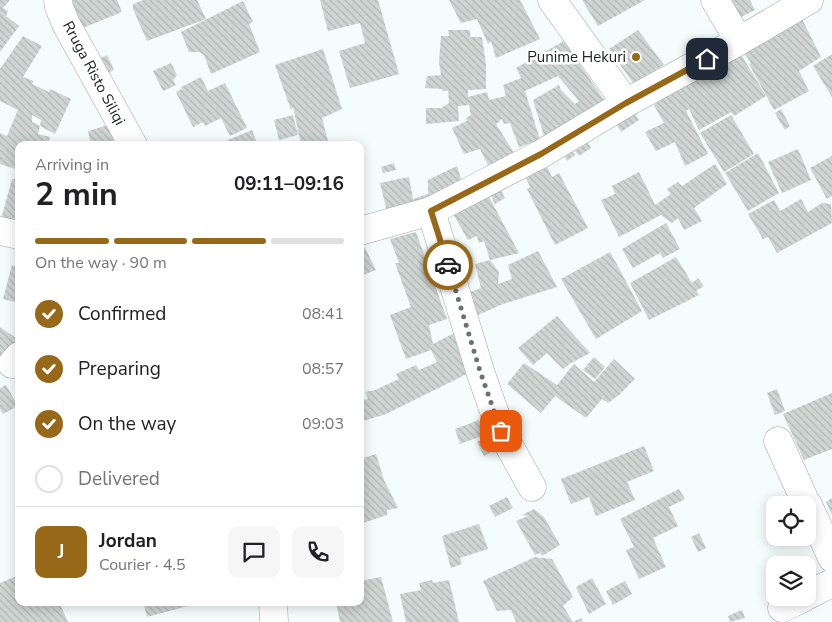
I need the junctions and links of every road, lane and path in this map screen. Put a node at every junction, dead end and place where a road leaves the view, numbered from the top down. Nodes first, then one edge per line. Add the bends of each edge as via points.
1 (58, 0) edge
2 (552, 0) edge
3 (715, 0) edge
4 (809, 0) edge
5 (739, 42) junction
6 (626, 103) junction
7 (131, 141) edge
8 (431, 211) junction
9 (364, 230) edge
10 (0, 231) edge
11 (15, 234) edge
12 (778, 441) dead end
13 (532, 487) dead end
14 (803, 496) edge
15 (816, 524) edge
16 (832, 558) edge
17 (832, 583) edge
18 (816, 591) edge
19 (273, 606) edge
20 (274, 622) edge

1 - 7 street, Rruga Risto Siliqi via 66,24
2 - 6 street
3 - 5 street
4 - 5 street
5 - 6 street
6 - 8 street via 541,154
8 - 9 street
8 - 13 street via 501,431
10 - 11 street
12 - 14 street
15 - 16 street
17 - 18 street
19 - 20 street

